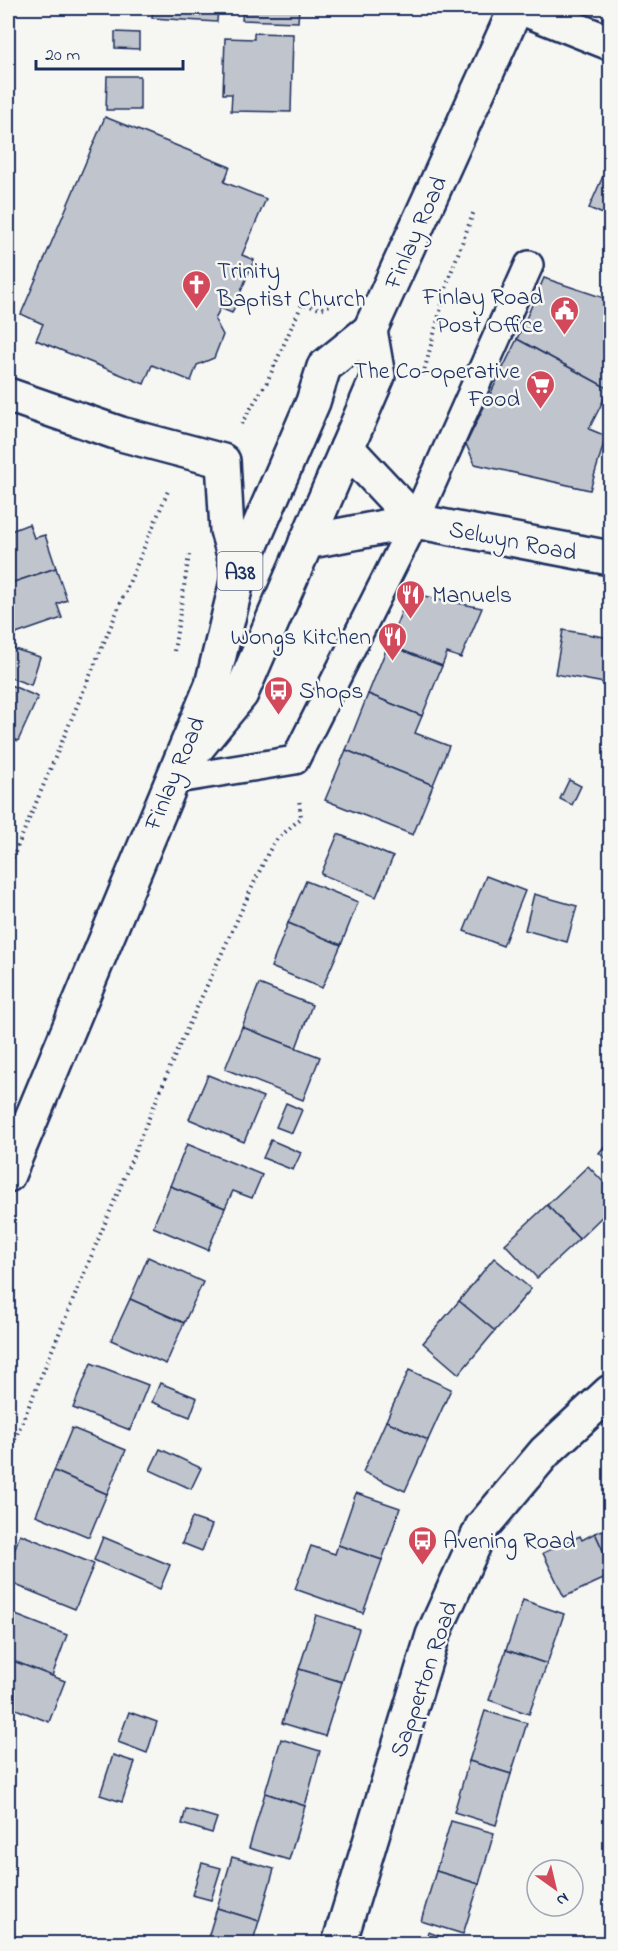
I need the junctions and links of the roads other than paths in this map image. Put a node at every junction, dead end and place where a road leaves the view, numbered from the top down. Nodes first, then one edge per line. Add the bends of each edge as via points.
1 (516, 8) edge
2 (522, 8) edge
3 (610, 43) edge
4 (529, 265) dead end
5 (370, 330) junction
6 (8, 395) edge
7 (347, 448) junction
8 (415, 521) junction
9 (306, 542) junction
10 (610, 558) edge
11 (239, 573) junction
12 (171, 780) junction
13 (8, 1174) edge
14 (610, 1392) edge
15 (339, 1944) edge

1 - 5 main road, Finlay Road / A38
2 - 3 main road
4 - 8 lane
5 - 7 main road, A38 via 378,376
5 - 11 main road, Finlay Road / A38 via 324,367 313,402
6 - 11 main road via 121,434 223,461 227,530
7 - 8 main road, Selwyn Road
7 - 9 main road, A38
8 - 9 main road, Selwyn Road
8 - 10 main road, Selwyn Road
8 - 12 lane via 295,760
9 - 12 main road, A38 via 241,694
11 - 12 main road, Finlay Road / A38 via 212,685
12 - 13 main road, Finlay Road / A38
14 - 15 main road, Sapperton Road via 545,1452 482,1527 433,1635

